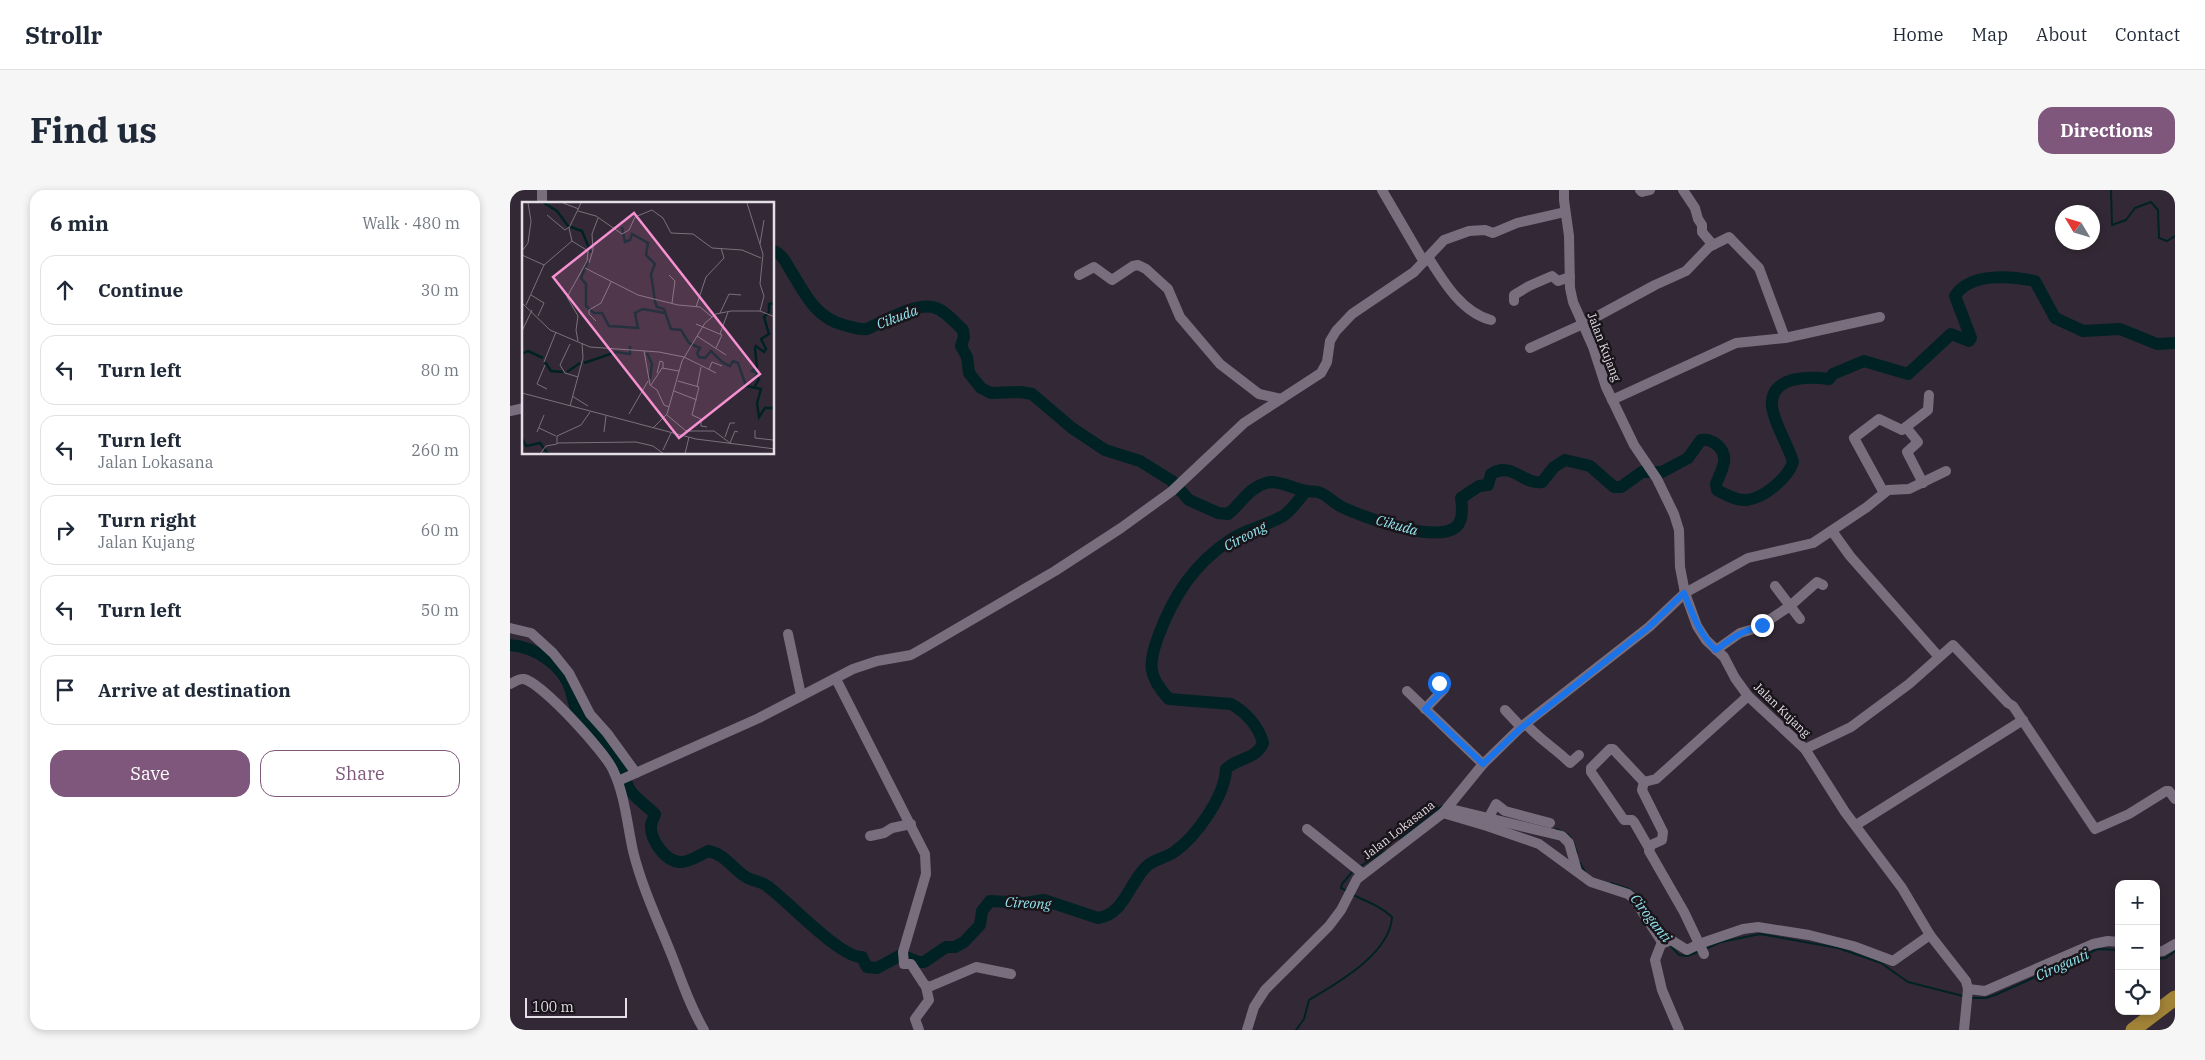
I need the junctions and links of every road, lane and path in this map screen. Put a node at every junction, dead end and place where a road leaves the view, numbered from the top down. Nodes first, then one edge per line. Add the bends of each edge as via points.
1 (1382, 190) edge
2 (1564, 190) edge
3 (1640, 190) edge
4 (1650, 190) edge
5 (1683, 190) edge
6 (1565, 212) junction
7 (1713, 245) junction
8 (1426, 260) junction
9 (1080, 275) dead end
10 (1570, 277) junction
11 (1514, 301) dead end
12 (1880, 317) dead end
13 (1491, 320) dead end
14 (1583, 324) junction
15 (1784, 338) junction
16 (1530, 348) dead end
17 (1930, 395) dead end
18 (1282, 399) junction
19 (1612, 400) junction
20 (1906, 427) junction
21 (1946, 471) dead end
22 (1923, 483) junction
23 (1884, 493) junction
24 (1832, 531) junction
25 (1823, 585) dead end
26 (1775, 586) dead end
27 (1684, 593) junction
28 (1790, 606) junction
29 (1800, 619) dead end
30 (510, 628) edge
31 (788, 634) dead end
32 (1716, 650) junction
33 (1939, 658) junction
34 (836, 679) junction
35 (1439, 683) dead end
36 (510, 684) edge
37 (1407, 691) dead end
38 (801, 696) junction
39 (1748, 696) junction
40 (1425, 709) junction
41 (1505, 710) dead end
42 (2023, 720) junction
43 (1524, 726) junction
44 (1805, 749) junction
45 (1579, 755) dead end
46 (1483, 764) junction
47 (635, 774) junction
48 (620, 780) junction
49 (1644, 782) junction
50 (2175, 799) edge
51 (1447, 808) junction
52 (1490, 814) junction
53 (911, 824) junction
54 (1856, 825) junction
55 (1545, 827) junction
56 (1307, 829) dead end
57 (870, 836) dead end
58 (1649, 848) junction
59 (1359, 869) junction
60 (1577, 871) junction
61 (1930, 935) junction
62 (1665, 942) junction
63 (2115, 942) edge
64 (2175, 944) edge
65 (1701, 949) junction
66 (2160, 951) edge
67 (1011, 974) dead end
68 (926, 987) junction
69 (1968, 994) junction
70 (2175, 998) edge
71 (704, 1030) edge
72 (919, 1030) edge
73 (1247, 1030) edge
74 (1679, 1030) edge
75 (1964, 1030) edge
76 (2133, 1030) edge

1 - 8 street
2 - 6 street, Jalan Kujang
3 - 4 street
5 - 7 street via 1695,208 1702,232
6 - 8 street via 1517,223 1493,233 1485,230 1458,234 1444,240
6 - 10 street, Jalan Kujang
7 - 14 street via 1686,271
7 - 15 street via 1729,237 1759,268
8 - 13 street via 1462,303
8 - 18 street via 1403,282 1352,314 1330,341 1325,369
9 - 18 street via 1094,267 1112,280 1133,266 1146,269 1168,289 1180,317 1220,364 1259,394
10 - 11 street via 1558,281 1552,276 1539,280 1514,295
10 - 14 street, Jalan Kujang via 1573,302
12 - 15 street
14 - 16 street
14 - 19 street, Jalan Kujang
15 - 19 street via 1736,343
17 - 20 street via 1928,410
18 - 34 street via 1233,431 1172,491 1055,571 911,655 868,663
19 - 27 street, Jalan Kujang via 1640,454 1658,479 1674,514
20 - 22 street via 1918,442 1907,451
20 - 23 street via 1896,429 1879,419 1854,438
21 - 22 street
22 - 23 street
23 - 24 street, Jalan Lokasana
24 - 27 street, Jalan Lokasana via 1807,545 1748,558
24 - 33 street
25 - 28 street via 1817,582
26 - 28 street
27 - 32 street, Jalan Kujang via 1697,626
27 - 43 street, Jalan Lokasana via 1649,627
28 - 29 street
28 - 32 street via 1758,628 1745,631
30 - 47 street via 531,633 553,654 569,673 590,714
31 - 38 street
32 - 39 street, Jalan Kujang
33 - 42 street via 1952,645 1955,646 2014,706
33 - 44 street via 1851,727
34 - 38 street
34 - 53 street
35 - 40 street via 1444,689
36 - 48 street via 524,679 553,702 604,754
37 - 40 street
38 - 47 street
39 - 44 street, Jalan Kujang
39 - 49 street via 1656,779
40 - 46 street
41 - 43 street
42 - 50 street via 2095,829 2130,814 2166,791
42 - 54 street
43 - 45 street via 1570,763
43 - 46 street, Jalan Lokasana
44 - 54 street, Jalan Kujang
46 - 51 street, Jalan Lokasana
47 - 48 street
48 - 71 street via 634,852 652,907 683,990
49 - 58 street via 1642,790 1663,832 1662,840
49 - 58 street via 1613,749 1590,768 1624,820 1634,822
51 - 52 street
51 - 59 street, Jalan Lokasana
51 - 60 street via 1486,826 1539,844
52 - 55 street
52 - 55 street via 1496,804 1505,811
53 - 57 street
53 - 68 street via 925,854 926,874 903,955 904,964 912,964
54 - 61 street, Jalan Kujang via 1902,888
55 - 60 street via 1566,839
56 - 59 street
58 - 65 street
59 - 73 street, Jalan Lokasana via 1350,893 1329,926 1265,990 1254,1007
60 - 62 street via 1594,884 1631,896
61 - 65 street via 1893,961 1853,946 1758,926 1743,929
61 - 69 street, Jalan Kujang via 1966,981
62 - 65 street via 1688,950
62 - 74 street via 1655,960 1662,990
63 - 69 street via 2093,944 1985,991
64 - 66 street
67 - 68 street via 976,967
68 - 72 street via 929,1000 915,1020
69 - 75 street
70 - 76 highway

